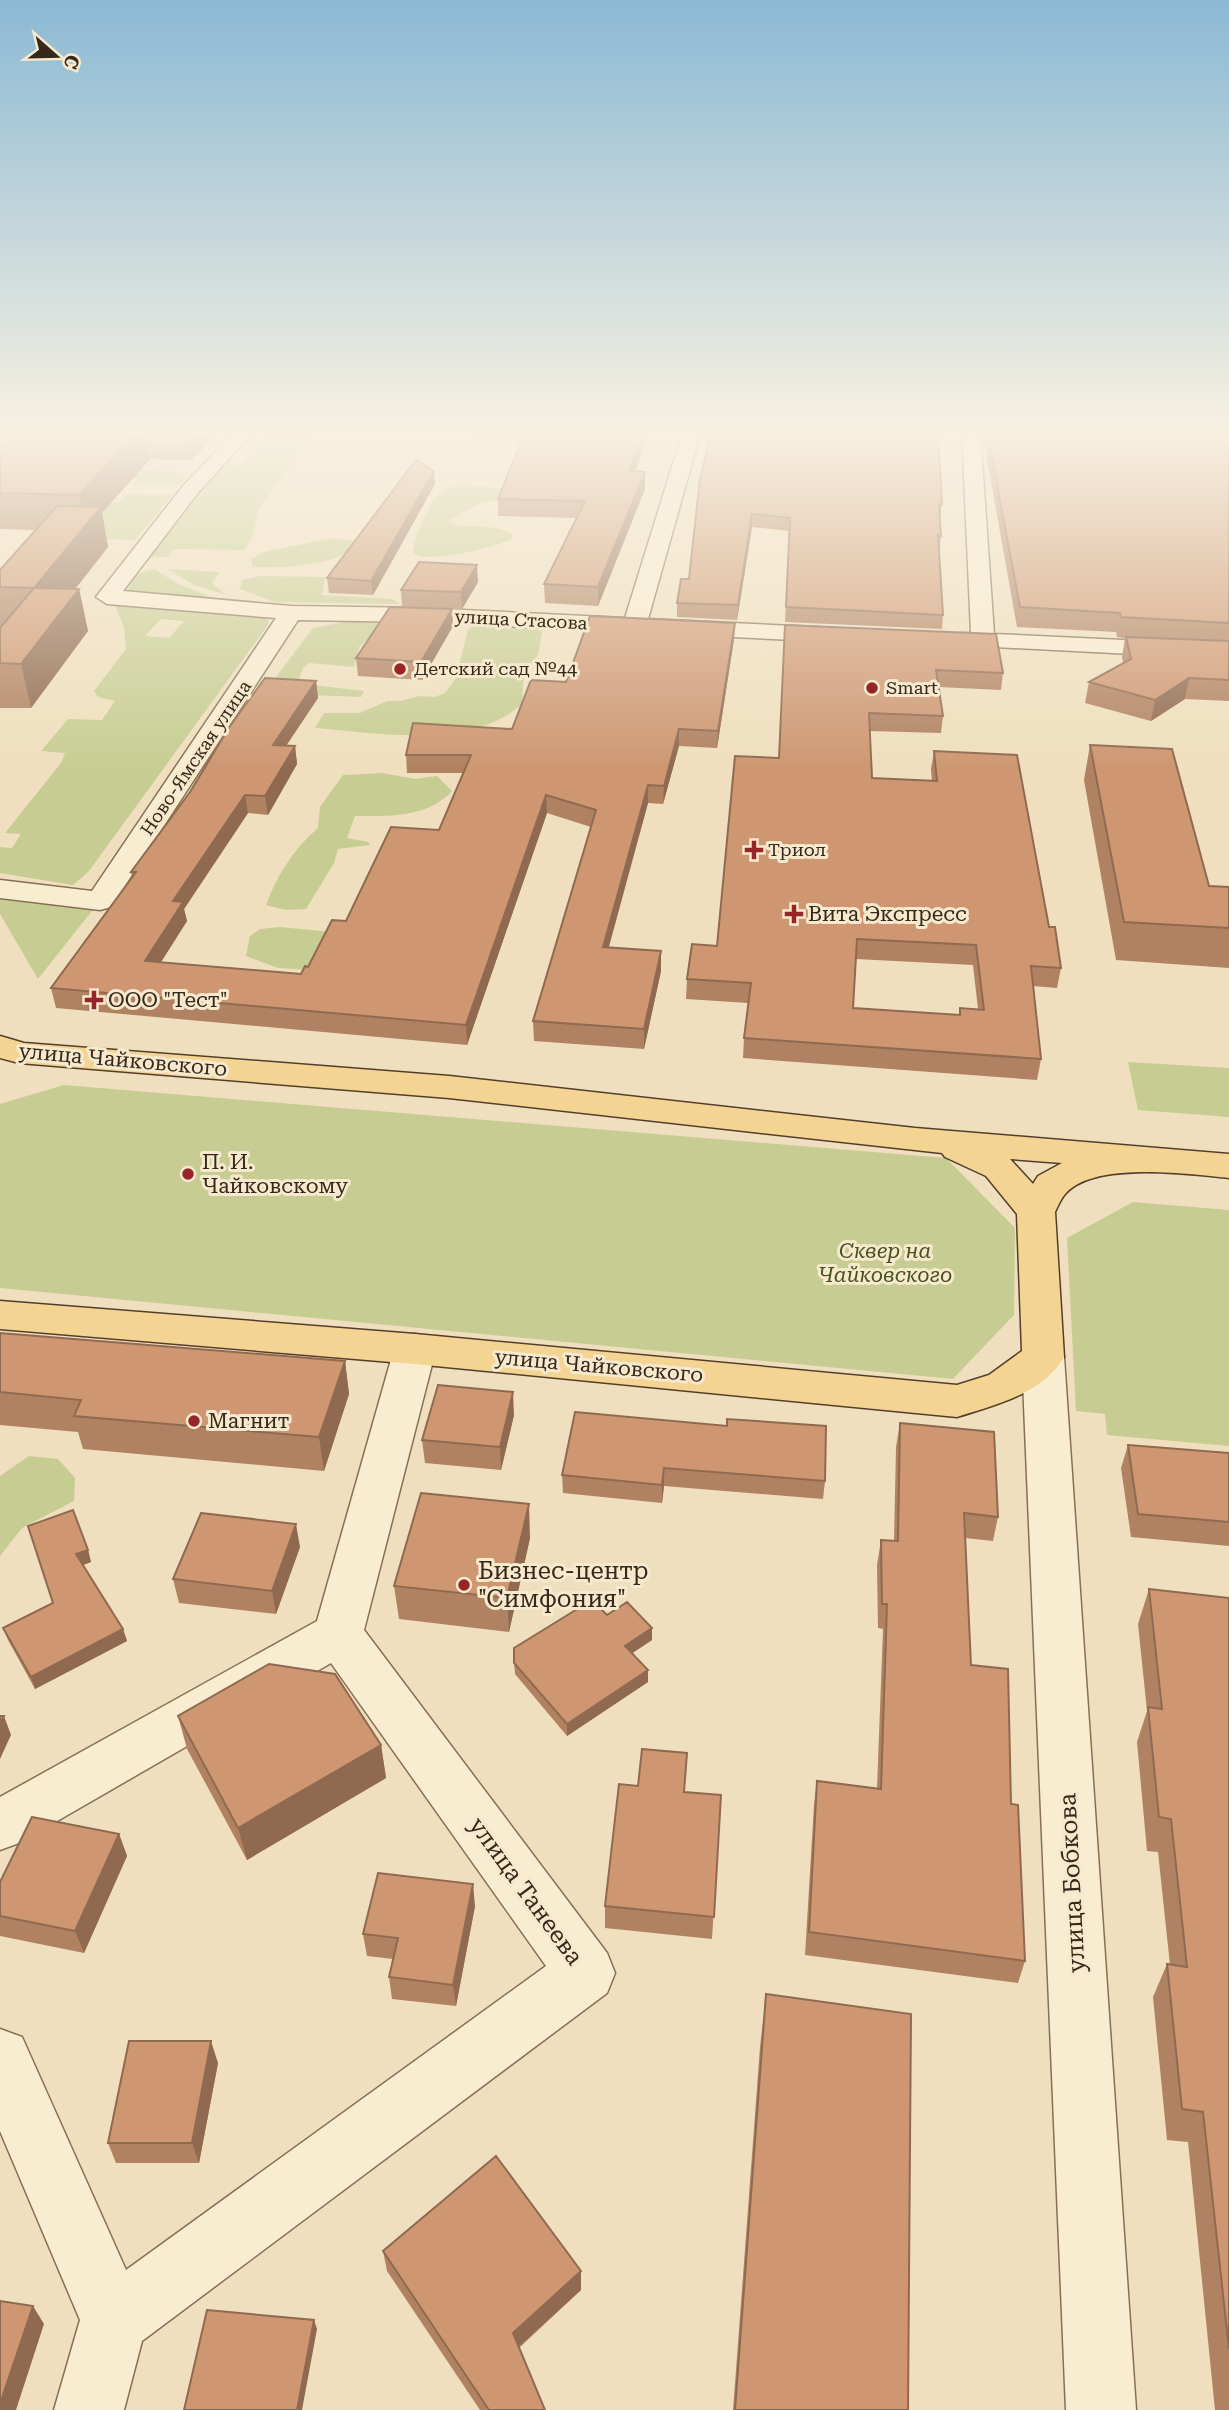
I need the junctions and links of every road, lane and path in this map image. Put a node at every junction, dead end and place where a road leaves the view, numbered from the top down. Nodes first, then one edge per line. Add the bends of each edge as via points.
1 (149, 543) edge
2 (659, 543) edge
3 (977, 543) edge
4 (291, 614) junction
5 (634, 627) junction
6 (862, 636) edge
7 (916, 638) edge
8 (983, 640) junction
9 (1229, 652) edge
10 (0, 889) edge
11 (0, 1046) edge
12 (915, 1139) junction
13 (1157, 1161) junction
14 (1229, 1166) edge
15 (1036, 1212) junction
16 (0, 1315) edge
17 (415, 1349) junction
18 (1043, 1357) junction
19 (338, 1634) junction
20 (0, 1825) edge
21 (0, 2059) edge
22 (114, 2320) junction
23 (89, 2410) edge
24 (1101, 2410) edge

1 - 4 street, улица Стасова via 107,597
2 - 5 street
3 - 8 street
4 - 5 street, улица Стасова via 423,615
4 - 10 street, Ново-Ямская улица via 100,901
5 - 6 street, улица Стасова
7 - 8 street
8 - 9 street
11 - 12 main road, улица Чайковского via 19,1053 449,1087
12 - 13 main road, улица Чайковского
12 - 15 main road, улица Чайковского via 948,1145 999,1168
13 - 14 main road, улица Чайковского
13 - 15 main road, улица Чайковского via 1073,1172 1051,1185
15 - 18 main road
16 - 17 main road, улица Чайковского
17 - 18 main road, улица Чайковского via 957,1401 1004,1386
17 - 19 street
18 - 24 street, улица Бобкова
19 - 20 street
19 - 22 street, улица Танеева via 586,1973
21 - 22 street
22 - 23 street

